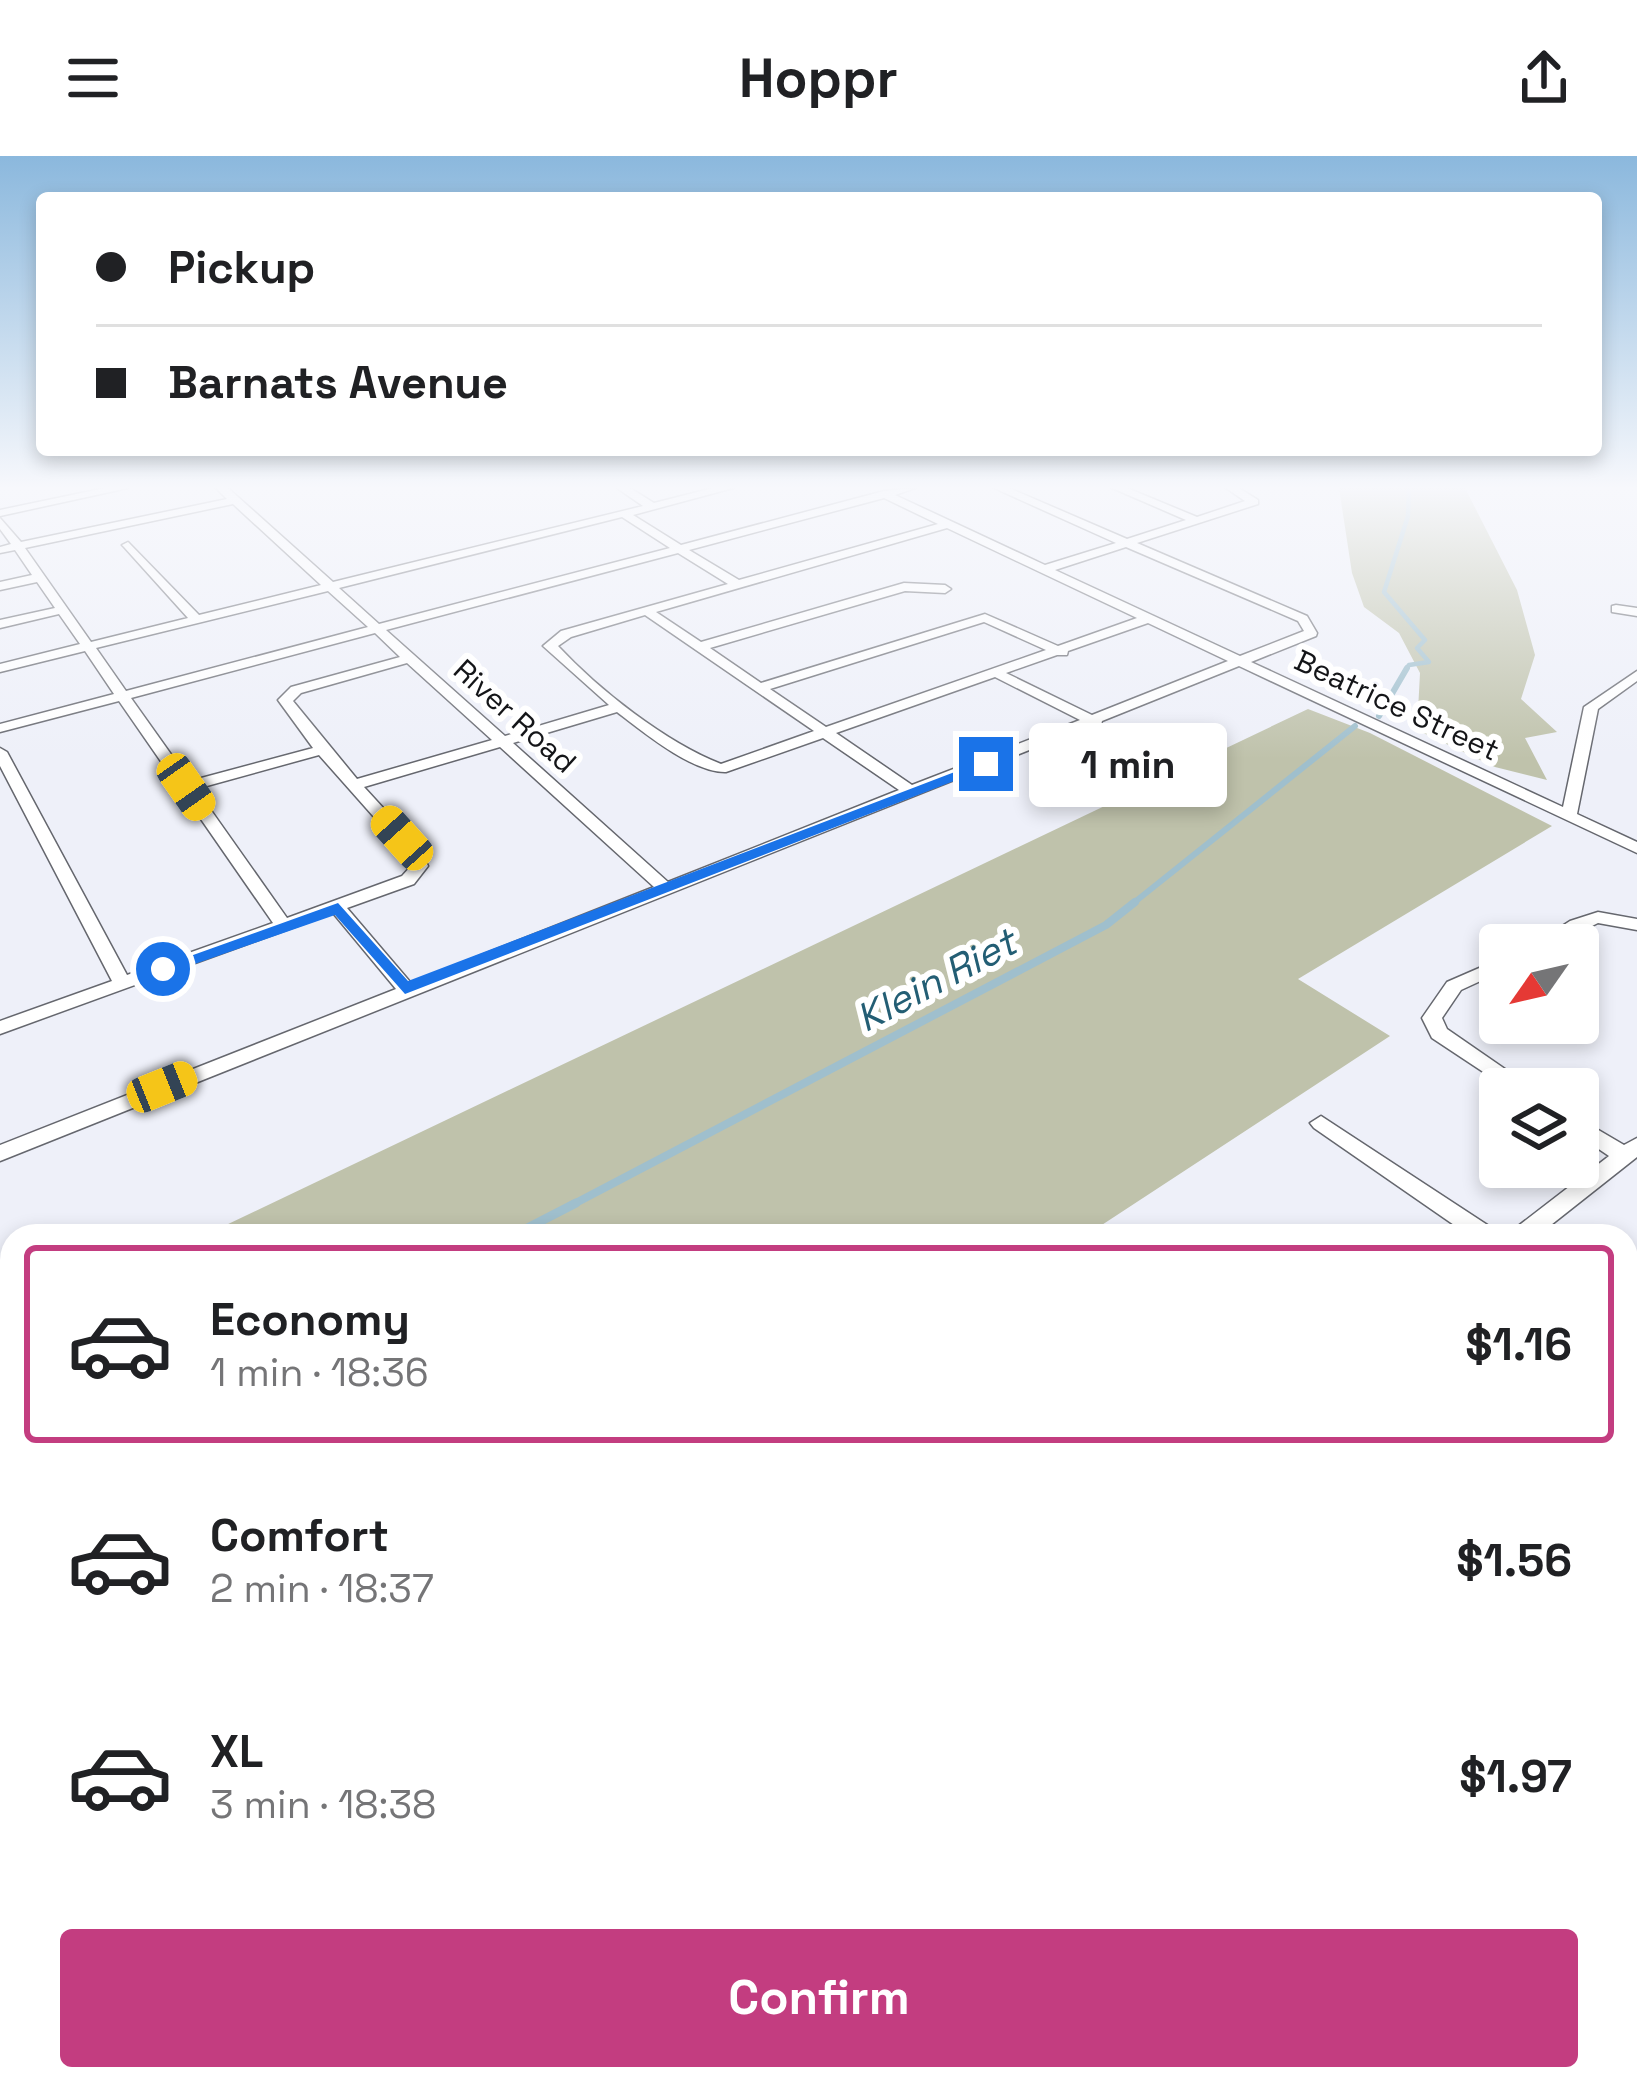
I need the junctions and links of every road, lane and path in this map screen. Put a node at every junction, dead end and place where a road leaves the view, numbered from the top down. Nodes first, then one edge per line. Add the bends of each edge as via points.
1 (37, 578) joint
2 (159, 578) edge
3 (320, 578) edge
4 (365, 578) edge
5 (569, 578) edge
6 (728, 578) edge
7 (753, 578) edge
8 (1065, 578) edge
9 (1209, 578) edge
10 (736, 583) junction
11 (0, 586) edge
12 (330, 587) junction
13 (945, 589) dead end
14 (1616, 609) dead end
15 (62, 610) junction
16 (645, 610) junction
17 (1637, 612) edge
18 (1149, 618) junction
19 (196, 619) junction
20 (0, 624) edge
21 (377, 629) junction
22 (92, 646) junction
23 (699, 647) junction
24 (1062, 652) junction
25 (410, 658) junction
26 (1241, 662) junction
27 (0, 668) edge
28 (1000, 675) junction
29 (1637, 676) edge
30 (759, 688) junction
31 (123, 695) junction
32 (621, 706) junction
33 (1096, 722) junction
34 (0, 728) edge
35 (828, 736) junction
36 (502, 741) junction
37 (322, 750) junction
38 (0, 752) edge
39 (355, 785) junction
40 (186, 787) junction
41 (912, 793) junction
42 (1569, 816) junction
43 (1637, 848) edge
44 (665, 888) junction
45 (338, 908) junction
46 (1575, 924) edge
47 (1637, 925) edge
48 (284, 926) junction
49 (1479, 975) edge
50 (122, 983) junction
51 (405, 988) junction
52 (0, 1028) edge
53 (1492, 1068) edge
54 (1321, 1123) dead end
55 (1599, 1135) edge
56 (1631, 1151) edge
57 (0, 1153) edge
58 (1469, 1224) edge
59 (1537, 1224) edge

1 - 11 street
1 - 15 street
2 - 19 street
3 - 12 street, River Road
4 - 12 street
5 - 21 street
6 - 10 street
7 - 10 street
8 - 18 street, Beatrice Street
9 - 26 street via 1312,628 1303,639
10 - 16 street
12 - 19 street
12 - 21 street, River Road
13 - 23 street via 904,586
14 - 17 street
15 - 20 street
15 - 22 street
16 - 23 street
16 - 32 street via 551,642
18 - 24 street
18 - 26 street, Beatrice Street
19 - 22 street
21 - 25 street, River Road
21 - 31 street
22 - 27 street
22 - 31 street
23 - 30 street
24 - 28 street
24 - 30 street via 985,618
25 - 36 street, River Road
25 - 37 street via 286,696
26 - 33 street
26 - 42 street, Beatrice Street
28 - 33 street
28 - 35 street
29 - 42 street via 1591,707
30 - 35 street
31 - 34 street
31 - 40 street
32 - 35 street via 721,769
32 - 36 street
33 - 41 street
35 - 41 street
36 - 39 street
36 - 44 street, River Road
37 - 39 street
37 - 40 street
38 - 50 street
39 - 45 street via 420,866 408,880
40 - 48 street
41 - 44 street
42 - 43 street, Beatrice Street
44 - 51 street
45 - 48 street
45 - 51 street
46 - 47 street via 1616,916
48 - 50 street
49 - 53 street via 1454,986 1432,1018 1439,1033
50 - 52 street
51 - 57 street
54 - 58 street
55 - 56 street
56 - 59 street

